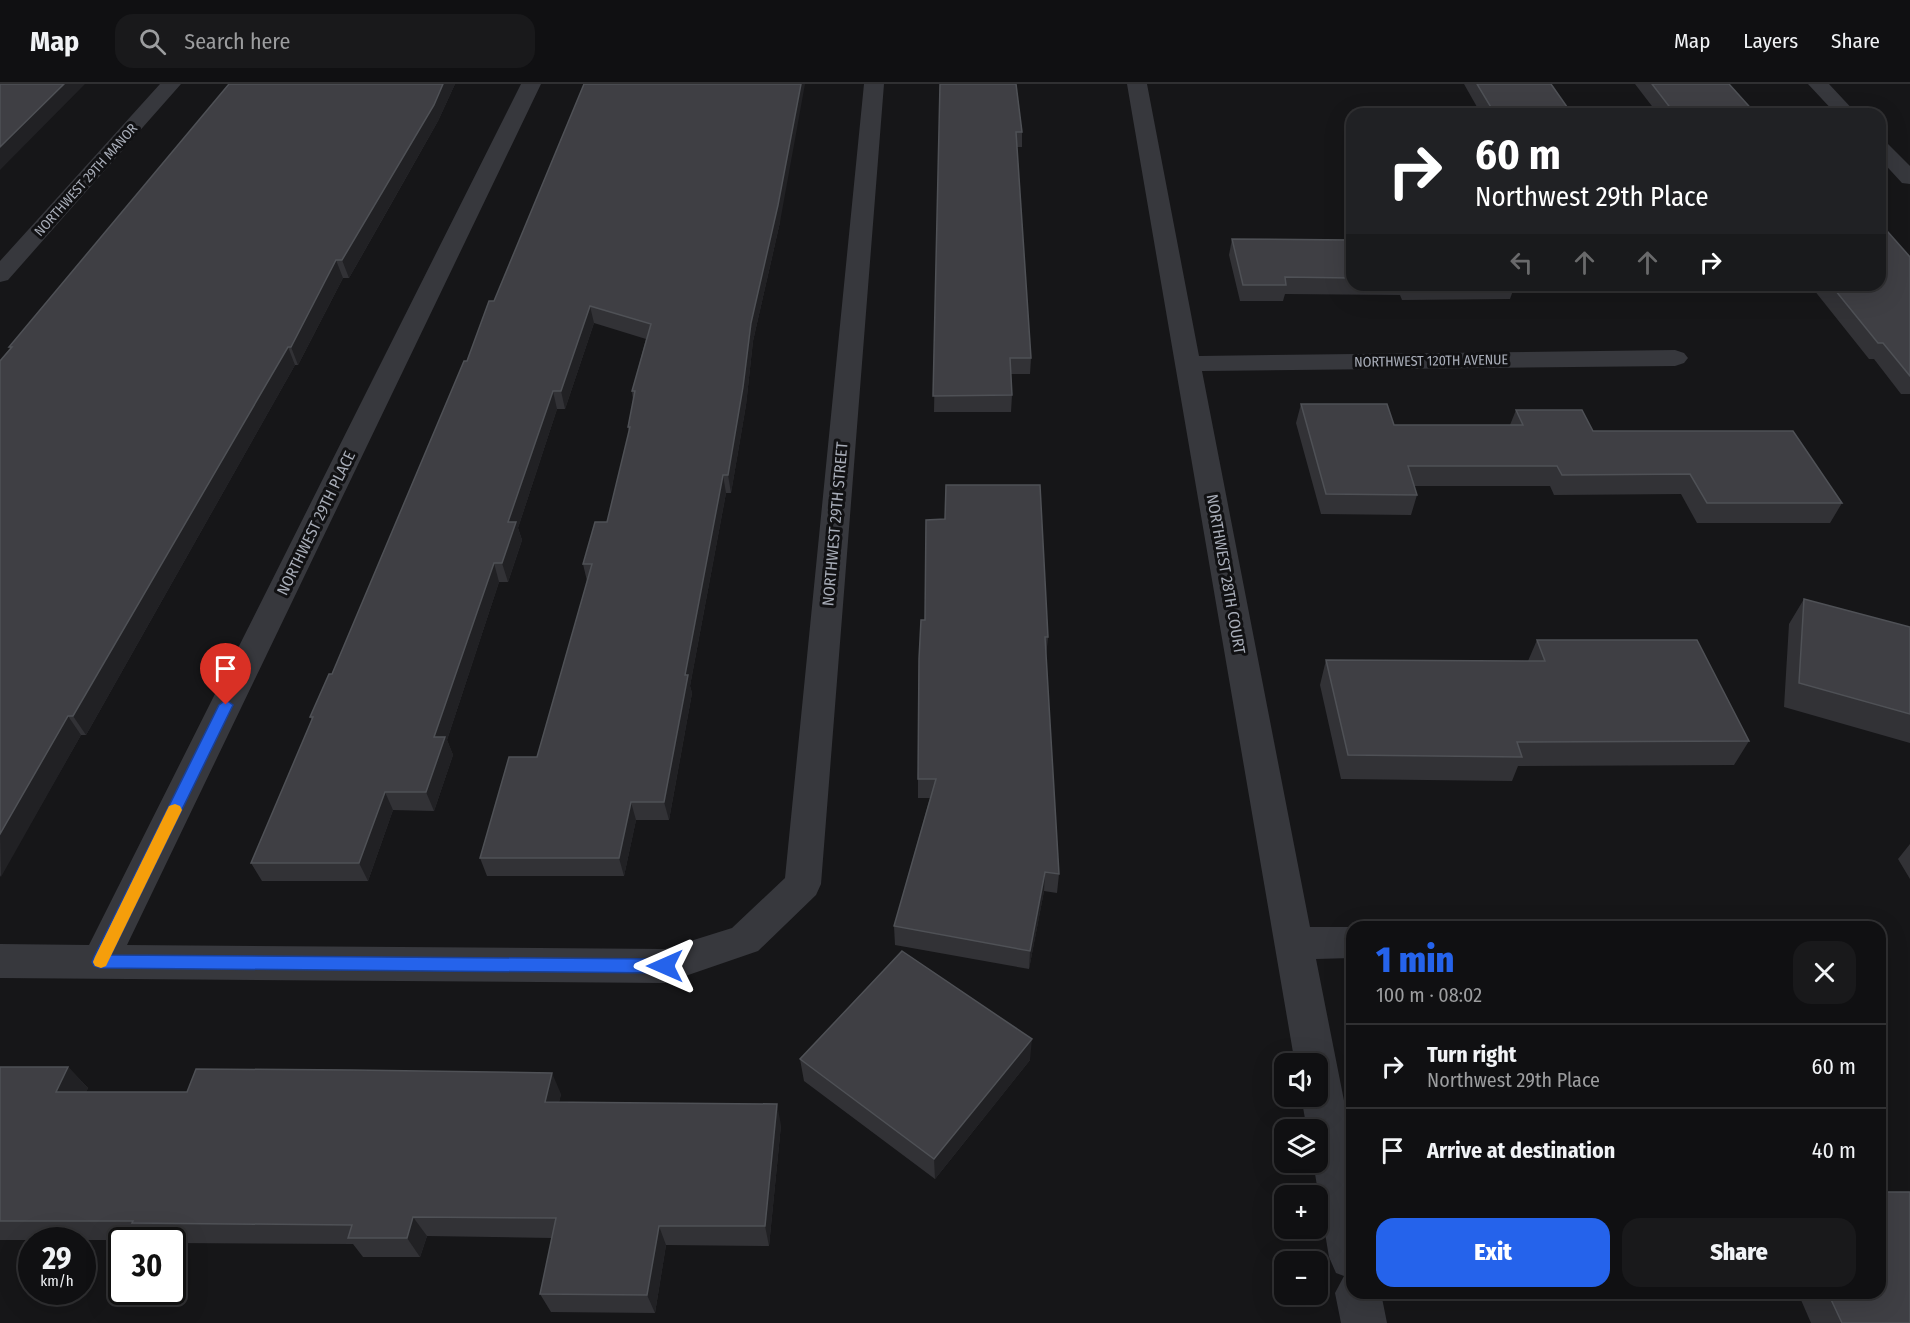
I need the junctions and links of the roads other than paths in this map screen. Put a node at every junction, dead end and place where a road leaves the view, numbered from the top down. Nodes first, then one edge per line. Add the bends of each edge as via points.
1 (171, 84) edge
2 (531, 84) edge
3 (874, 84) edge
4 (1137, 84) edge
5 (1818, 84) edge
6 (1842, 108) edge
7 (1886, 153) edge
8 (1910, 178) edge
9 (0, 275) edge
10 (1675, 358) dead end
11 (1188, 364) junction
12 (1346, 942) edge
13 (1293, 943) junction
14 (0, 961) edge
15 (100, 962) junction
16 (1314, 1053) edge
17 (1324, 1107) edge
18 (1346, 1225) edge
19 (1359, 1299) edge
20 (1364, 1323) edge

1 - 9 street, NORTHWEST 29TH MANOR
2 - 15 street, NORTHWEST 29TH PLACE
3 - 15 street, NORTHWEST 29TH STREET via 803,884 745,940 665,966
4 - 11 street, NORTHWEST 28TH COURT
5 - 6 street
7 - 8 street
10 - 11 street, NORTHWEST 120TH AVENUE
11 - 13 street, NORTHWEST 28TH COURT
12 - 13 street
13 - 16 street, NORTHWEST 28TH COURT
14 - 15 street
17 - 18 street
19 - 20 street

